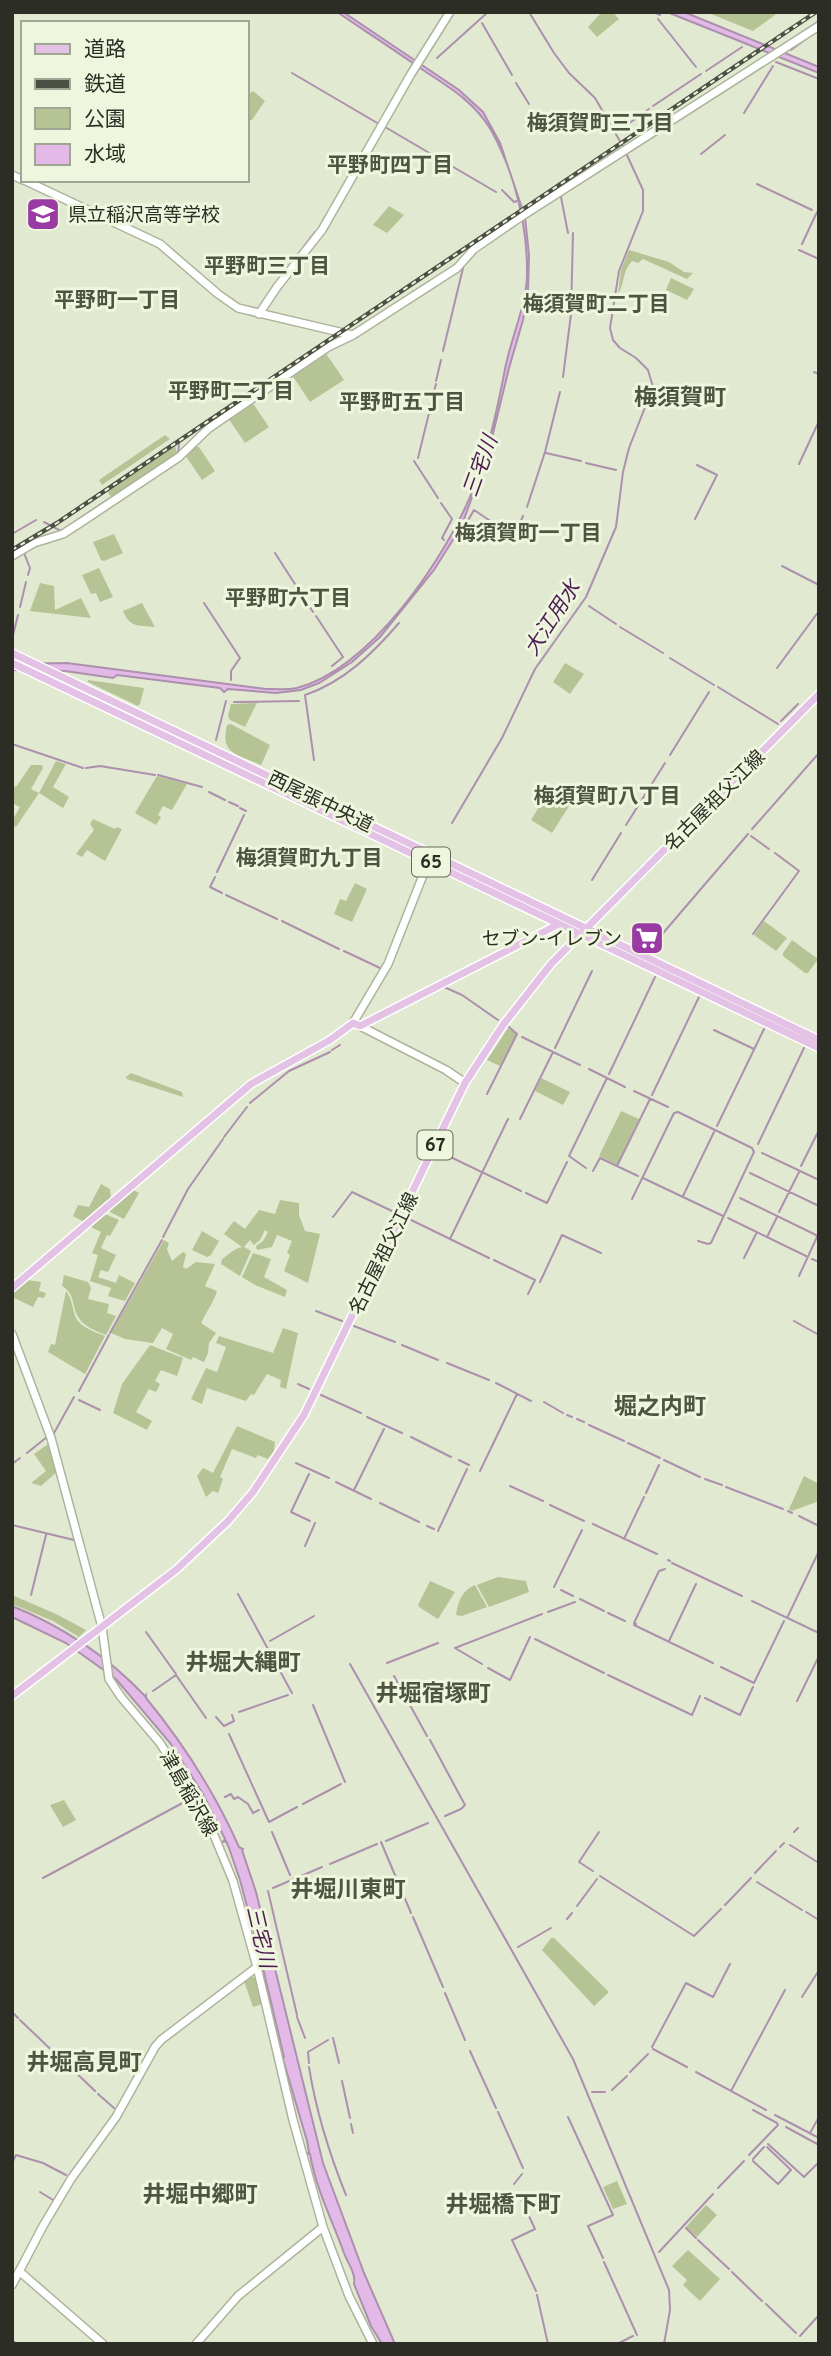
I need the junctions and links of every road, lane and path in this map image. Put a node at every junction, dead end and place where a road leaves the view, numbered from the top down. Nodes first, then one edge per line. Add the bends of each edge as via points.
1 (450, 12) edge
2 (819, 26) edge
3 (27, 182) edge
4 (259, 314) junction
5 (353, 335) junction
6 (12, 556) edge
7 (12, 653) edge
8 (12, 663) edge
9 (819, 694) edge
10 (430, 858) junction
11 (559, 924) junction
12 (587, 928) junction
13 (581, 935) junction
14 (356, 1025) junction
15 (819, 1040) edge
16 (819, 1048) edge
17 (465, 1083) junction
18 (12, 1289) edge
19 (12, 1334) edge
20 (102, 1628) junction
21 (12, 1696) edge
22 (257, 1966) junction
23 (323, 2227) junction
24 (19, 2271) junction
25 (12, 2285) edge
26 (103, 2344) edge
27 (196, 2344) edge
28 (373, 2344) edge

1 - 4 street via 321,230
2 - 5 street via 522,216 474,249 457,268
3 - 4 street via 159,243 231,304
4 - 5 street
5 - 6 street via 242,405 179,457 83,522
7 - 10 main road, 西尾張中央道 / 65
8 - 10 main road, 西尾張中央道 / 65
9 - 12 main road, 名古屋祖父江線 / 67
10 - 11 main road, 西尾張中央道 / 65
10 - 12 main road, 西尾張中央道 / 65
10 - 14 street via 388,964
11 - 13 main road, 西尾張中央道 / 65
11 - 14 main road
12 - 13 main road, 名古屋祖父江線 / 67
12 - 15 main road, 西尾張中央道 / 65
13 - 16 main road, 西尾張中央道 / 65
13 - 17 main road, 名古屋祖父江線 / 67 via 525,995
14 - 17 street
14 - 18 main road via 251,1084
17 - 20 main road, 名古屋祖父江線 / 67 via 315,1394 274,1463 207,1542
19 - 20 street, 津島稲沢線 via 51,1438
20 - 21 main road, 名古屋祖父江線 / 67
20 - 22 street, 津島稲沢線 via 109,1679 160,1743 206,1816 233,1881
22 - 23 street, 津島稲沢線
22 - 24 street via 161,2040 116,2117 71,2179
23 - 27 street via 238,2296
23 - 28 street, 津島稲沢線
24 - 25 street
24 - 26 street

